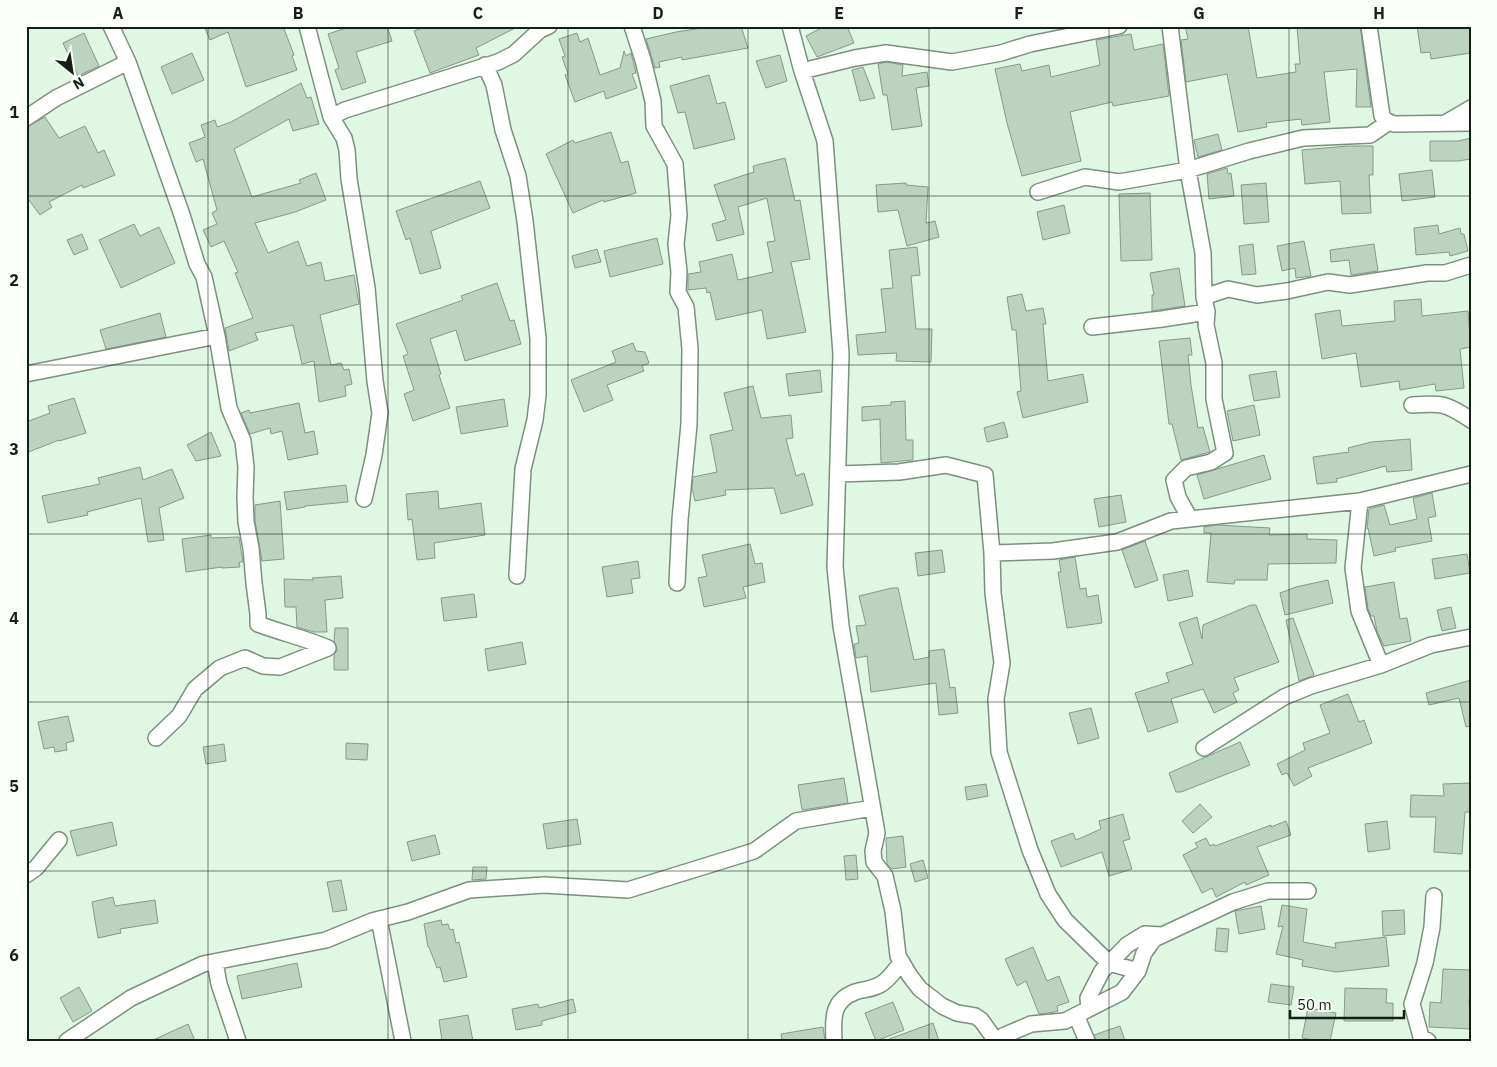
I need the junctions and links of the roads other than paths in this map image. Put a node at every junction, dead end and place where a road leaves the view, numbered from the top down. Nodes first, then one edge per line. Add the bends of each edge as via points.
1 (111, 26) edge
2 (307, 26) edge
3 (549, 26) edge
4 (632, 26) edge
5 (790, 26) edge
6 (1119, 26) edge
7 (1170, 26) edge
8 (1370, 26) edge
9 (128, 62) junction
10 (485, 65) junction
11 (802, 72) junction
12 (1471, 108) edge
13 (331, 117) junction
14 (26, 118) edge
15 (1389, 122) junction
16 (1446, 123) junction
17 (1471, 123) edge
18 (1188, 170) junction
19 (1038, 192) dead end
20 (1471, 265) edge
21 (1204, 297) junction
22 (1207, 312) junction
23 (1092, 327) dead end
24 (217, 336) junction
25 (26, 374) edge
26 (1412, 405) dead end
27 (1471, 420) edge
28 (838, 474) junction
29 (1471, 474) edge
30 (364, 499) dead end
31 (1360, 501) junction
32 (1190, 520) junction
33 (992, 552) junction
34 (517, 576) dead end
35 (677, 582) dead end
36 (1471, 637) edge
37 (1381, 666) junction
38 (156, 738) dead end
39 (1204, 748) dead end
40 (872, 808) junction
41 (59, 840) dead end
42 (29, 868) edge
43 (1308, 892) dead end
44 (1434, 896) dead end
45 (379, 919) junction
46 (1162, 935) junction
47 (214, 962) junction
48 (902, 962) junction
49 (1109, 963) junction
50 (1138, 971) junction
51 (1083, 1012) junction
52 (67, 1041) edge
53 (238, 1041) edge
54 (403, 1041) edge
55 (834, 1041) edge
56 (997, 1041) edge
57 (1087, 1041) edge
58 (1428, 1041) edge

1 - 9 street
2 - 13 street
3 - 10 street via 514,54
4 - 35 street via 653,101 654,126 675,164 679,215 676,244 678,292 686,307 690,349 689,424
5 - 11 street
6 - 11 street via 952,62 886,53
7 - 18 street
8 - 15 street via 1382,116
9 - 14 street via 56,98
9 - 24 street via 204,277
10 - 13 street
10 - 34 street via 494,85 503,130 518,176 538,338 538,395 523,469
11 - 28 street via 825,141 841,354
12 - 16 street
13 - 30 street via 344,138 347,150 367,288 380,413
15 - 16 street
15 - 18 street via 1370,135 1303,138
16 - 17 street
18 - 19 street via 1119,182 1085,177
18 - 21 street via 1203,253
20 - 21 street via 1446,273 1350,285 1328,282 1257,295 1228,289
21 - 22 street
22 - 23 street
22 - 32 street via 1206,325 1214,363 1214,398 1225,453 1211,462 1186,468 1174,480 1178,497
24 - 25 street
24 - 38 street via 229,408 242,441 246,467 246,522 258,624 328,648 280,667 263,666 245,658 220,668 195,689 179,716
26 - 27 street via 1439,403
28 - 33 street via 899,472 946,465 984,475
28 - 40 street via 835,567 841,626
29 - 31 street
31 - 32 street
31 - 37 street via 1353,568 1359,611
32 - 33 street via 1171,522 1117,542 1053,551
33 - 49 street via 993,594 1002,663 996,699 1000,752 1030,850 1048,894 1065,920
36 - 37 street via 1431,646
37 - 39 street via 1284,697
40 - 45 street via 796,821 754,851 628,890 544,885 469,890
40 - 48 street via 877,833 874,862 885,876 898,956
41 - 42 street
43 - 46 street via 1268,890 1233,902
44 - 58 street via 1425,963 1412,1004 1421,1037
45 - 47 street via 326,940
45 - 54 street
46 - 49 street via 1145,934 1127,945
46 - 50 street via 1154,939 1144,953
47 - 52 street via 203,964 131,998
47 - 53 street via 218,984
48 - 55 street via 883,984 840,1000 833,1017
48 - 56 street via 920,989 956,1014 981,1020
49 - 50 street
49 - 51 street via 1102,970
50 - 51 street via 1122,992
51 - 56 street via 1065,1021 1031,1024
51 - 57 street

